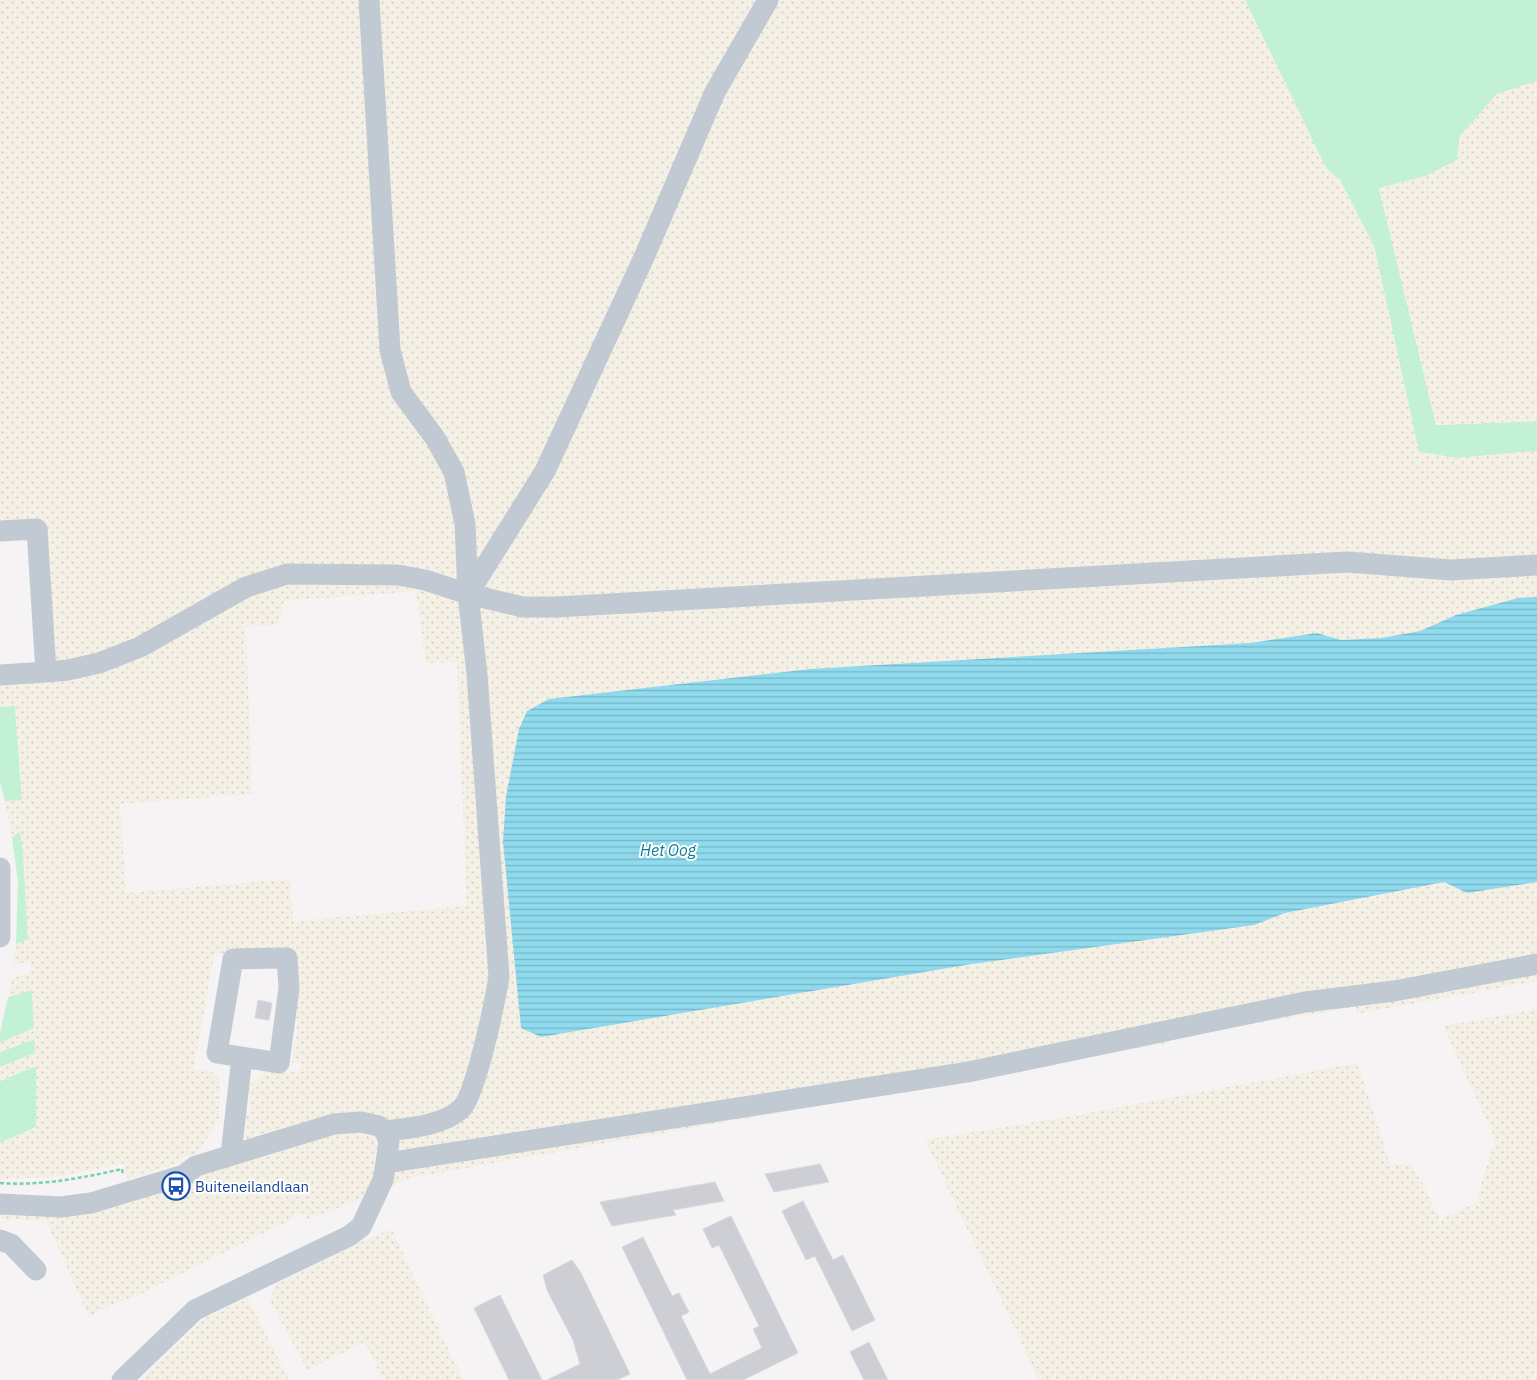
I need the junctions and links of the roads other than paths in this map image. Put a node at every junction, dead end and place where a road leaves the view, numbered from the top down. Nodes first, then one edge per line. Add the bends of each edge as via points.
1 (369, 0) edge
2 (768, 0) edge
3 (0, 531) edge
4 (1537, 565) edge
5 (468, 594) junction
6 (46, 672) junction
7 (0, 675) edge
8 (0, 868) edge
9 (0, 938) edge
10 (1537, 964) edge
11 (242, 1057) junction
12 (385, 1131) junction
13 (231, 1155) junction
14 (386, 1163) junction
15 (196, 1166) junction
16 (0, 1204) edge
17 (41, 1205) junction
18 (0, 1240) edge
19 (36, 1270) dead end
20 (122, 1380) edge

1 - 5 street via 390,350 401,392 435,438 454,472 465,524
2 - 5 street via 715,92 545,471
3 - 6 street via 37,529
4 - 5 street via 1451,570 1347,562 556,607 523,607
5 - 6 street via 398,575 287,574 246,587 140,647 99,663
5 - 12 street via 477,674 499,977 487,1036 462,1108 447,1118
6 - 7 street
8 - 9 street
10 - 14 street via 1394,991 1305,1002 968,1072
11 - 11 street via 279,1063 289,988 287,958 233,959 217,1053
11 - 13 street
12 - 13 street via 362,1122 334,1124
12 - 14 street via 389,1142
13 - 15 street
14 - 20 street via 383,1180 362,1227 195,1310
15 - 17 street via 181,1166 126,1184
15 - 17 street via 184,1175 110,1198 61,1207
16 - 17 street
18 - 19 street via 11,1244

